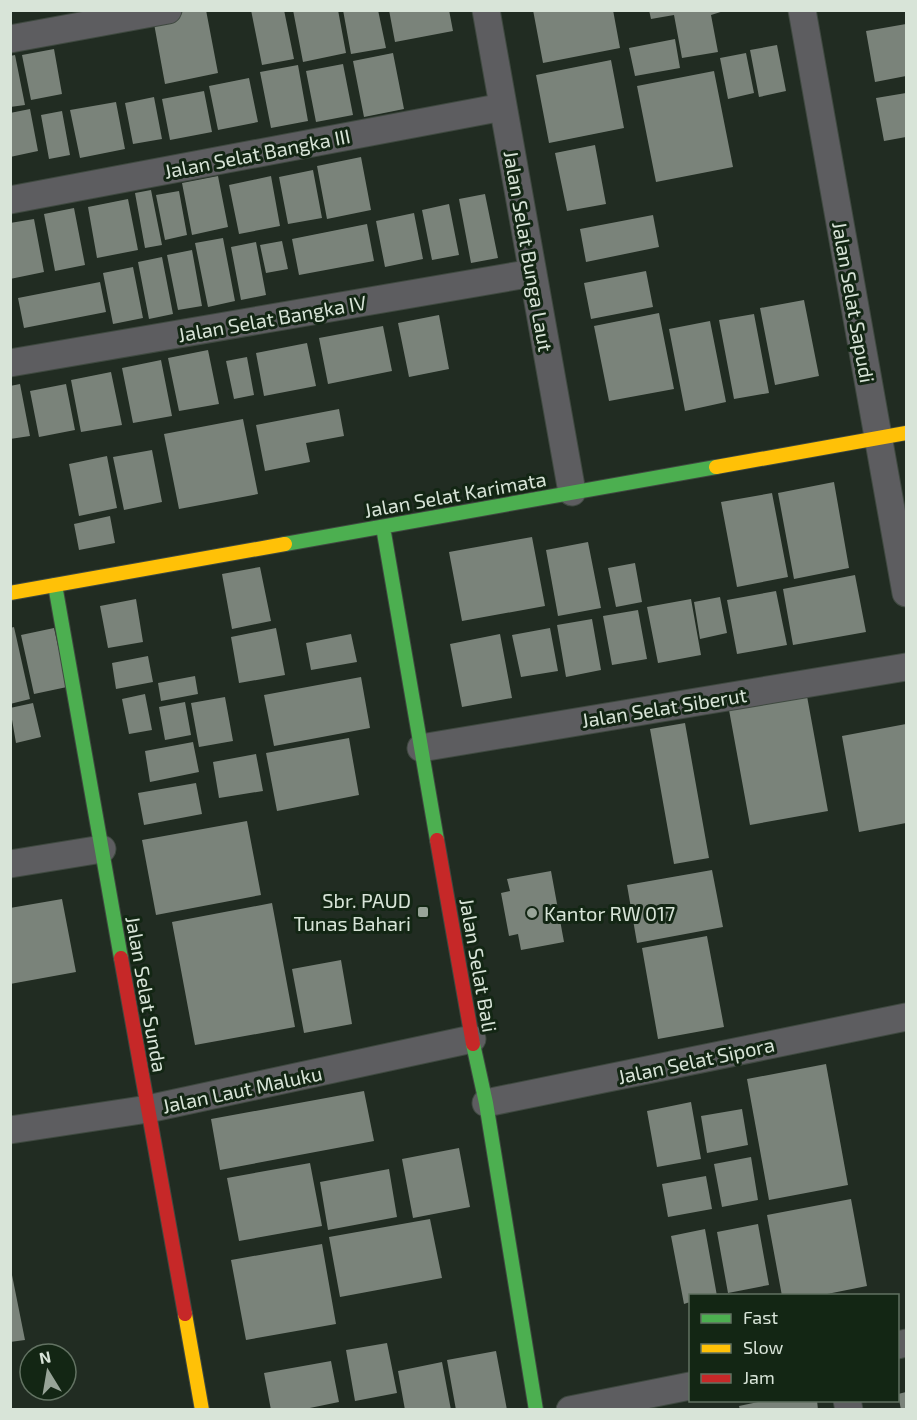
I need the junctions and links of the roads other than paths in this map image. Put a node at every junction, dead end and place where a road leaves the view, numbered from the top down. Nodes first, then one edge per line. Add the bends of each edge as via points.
1 (168, 10) edge
2 (486, 10) edge
3 (802, 10) edge
4 (10, 39) edge
5 (503, 107) junction
6 (10, 200) edge
7 (533, 273) junction
8 (10, 363) edge
9 (906, 433) edge
10 (878, 438) junction
11 (572, 492) junction
12 (383, 527) junction
13 (55, 585) junction
14 (10, 593) edge
15 (906, 593) edge
16 (906, 667) edge
17 (422, 748) junction
18 (102, 849) junction
19 (10, 864) edge
20 (906, 1017) edge
21 (472, 1039) junction
22 (486, 1103) junction
23 (148, 1109) junction
24 (10, 1130) edge
25 (689, 1386) edge
26 (202, 1410) edge
27 (536, 1410) edge
28 (570, 1410) edge

1 - 4 street
2 - 5 street, Jalan Selat Bunga Laut
3 - 10 street, Jalan Selat Sapudi
5 - 6 street, Jalan Selat Bangka III
5 - 7 street, Jalan Selat Bunga Laut
7 - 8 street, Jalan Selat Bangka IV
7 - 11 street, Jalan Selat Bunga Laut
9 - 10 street, Jalan Selat Karimata
10 - 11 street, Jalan Selat Karimata
10 - 15 street, Jalan Selat Sapudi
11 - 12 street, Jalan Selat Karimata
12 - 13 street, Jalan Selat Karimata
12 - 17 street, Jalan Selat Bali
13 - 14 street, Jalan Selat Karimata
13 - 18 street, Jalan Selat Sunda
16 - 17 street, Jalan Selat Siberut
17 - 21 street, Jalan Selat Bali
18 - 19 street
18 - 23 street, Jalan Selat Sunda
20 - 22 street, Jalan Selat Sipora
21 - 22 street, Jalan Selat Bali
21 - 23 street, Jalan Laut Maluku
22 - 27 street, Jalan Selat Bali
23 - 24 street, Jalan Laut Maluku
23 - 26 street, Jalan Selat Sunda
25 - 28 street

